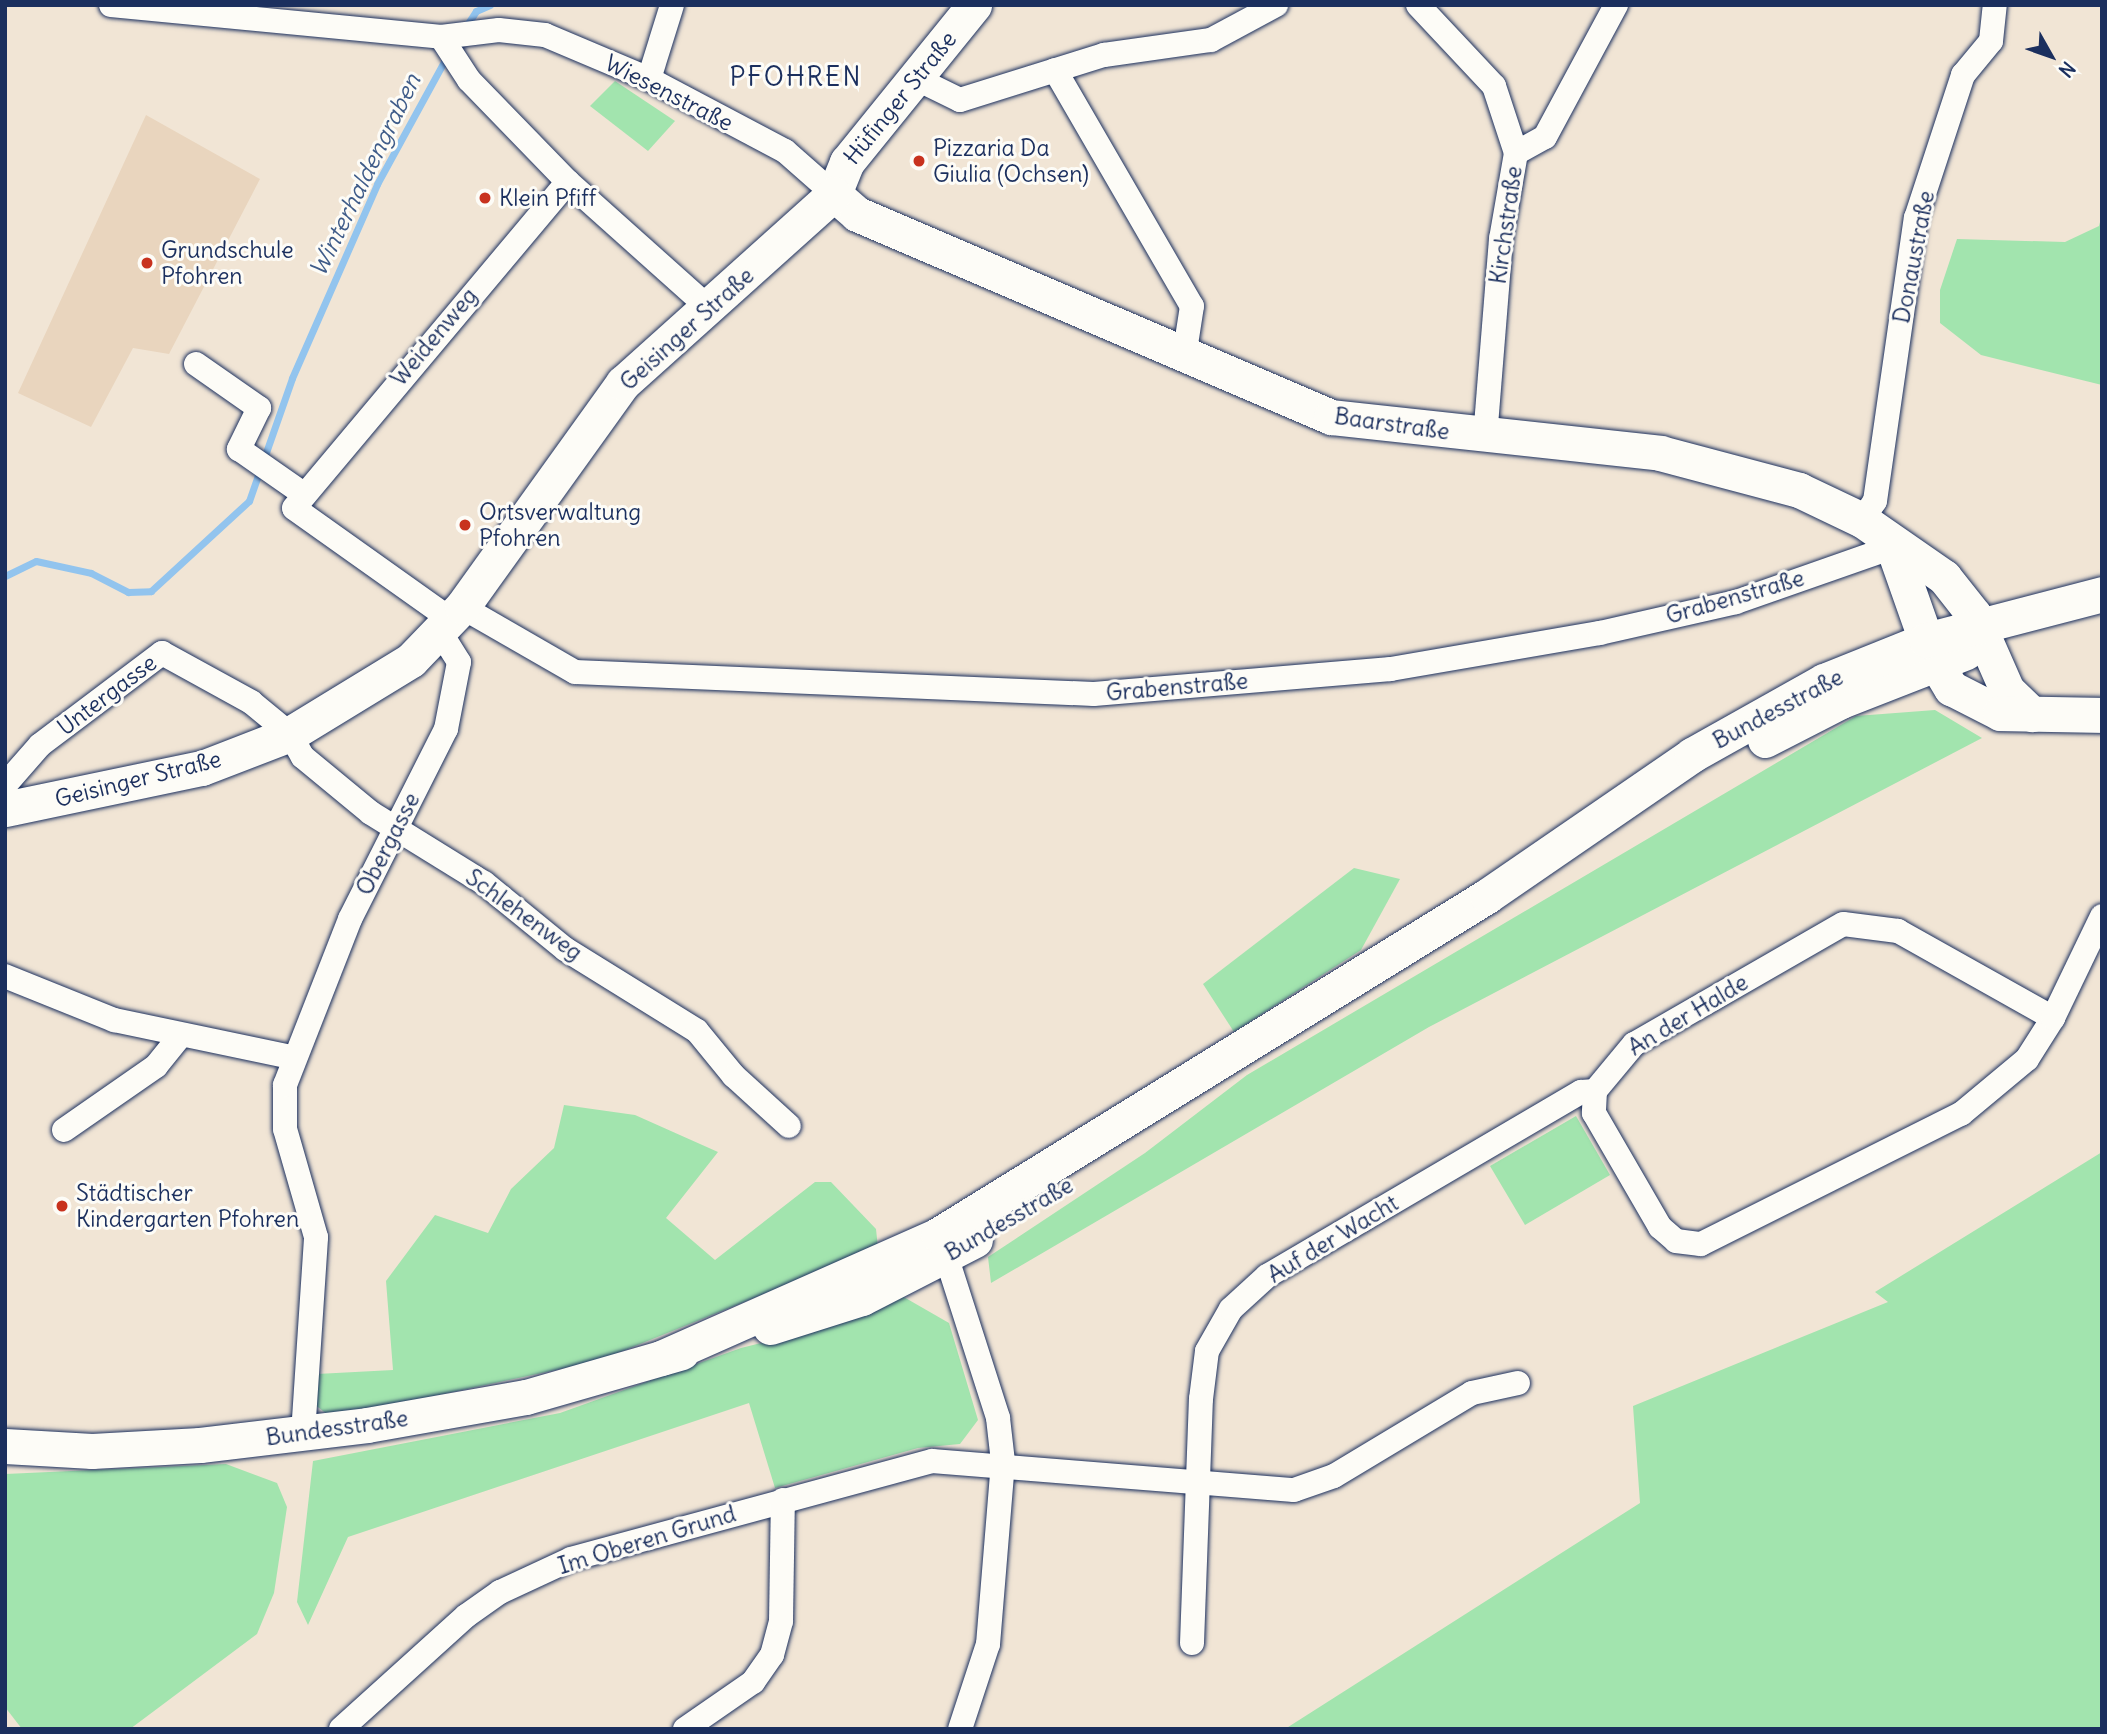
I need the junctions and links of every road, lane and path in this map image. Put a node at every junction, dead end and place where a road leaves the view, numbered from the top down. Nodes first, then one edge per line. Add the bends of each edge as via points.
1 (111, 5) edge
2 (672, 5) edge
3 (974, 5) edge
4 (1276, 5) edge
5 (1418, 5) edge
6 (1616, 5) edge
7 (1996, 5) edge
8 (441, 37) junction
9 (1055, 70) junction
10 (915, 78) junction
11 (649, 79) junction
12 (1516, 153) junction
13 (568, 182) junction
14 (834, 194) junction
15 (709, 308) junction
16 (1184, 357) junction
17 (197, 364) dead end
18 (1485, 436) junction
19 (305, 495) junction
20 (1862, 520) junction
21 (1893, 547) junction
22 (2102, 594) edge
23 (2102, 614) edge
24 (450, 619) junction
25 (1981, 636) junction
26 (1931, 653) junction
27 (2032, 714) junction
28 (2102, 715) edge
29 (290, 734) junction
30 (5, 785) edge
31 (5, 809) edge
32 (395, 828) junction
33 (2102, 916) edge
34 (5, 976) edge
35 (2053, 1018) junction
36 (179, 1038) junction
37 (291, 1057) junction
38 (1595, 1091) junction
39 (789, 1126) dead end
40 (64, 1130) dead end
41 (943, 1245) junction
42 (1518, 1383) dead end
43 (303, 1434) junction
44 (5, 1446) edge
45 (1003, 1462) junction
46 (1200, 1480) junction
47 (783, 1500) junction
48 (1192, 1643) dead end
49 (341, 1729) edge
50 (685, 1729) edge
51 (960, 1729) edge

1 - 8 street, Wiesenstraße
2 - 11 street
3 - 10 street, Hüfinger Straße
4 - 9 street via 1211,40 1104,55
5 - 12 street, Kirchstraße via 1494,86
6 - 12 street via 1545,137
7 - 20 street, Donaustraße via 1991,41 1963,75 1916,218 1875,500
8 - 11 street, Wiesenstraße via 499,30 545,36
8 - 13 street via 469,80
9 - 10 street via 960,100
9 - 16 street via 1192,306
10 - 14 street, Hüfinger Straße via 847,162
11 - 14 street, Wiesenstraße via 785,151
12 - 18 street, Kirchstraße via 1501,239
13 - 15 street
13 - 19 street, Weidenweg
14 - 15 street, Geisinger Straße
14 - 16 street, Baarstraße via 857,214
15 - 24 street, Geisinger Straße via 623,383
16 - 18 street, Baarstraße via 1331,417
17 - 19 street via 259,408 239,449
18 - 20 street, Baarstraße via 1660,453 1799,490
19 - 24 street via 294,508
20 - 21 street, Baarstraße
21 - 24 street, Grabenstraße via 1735,602 1601,633 1391,669 1094,694 575,672
21 - 25 street, Baarstraße via 1944,576
21 - 26 street, Baarstraße
22 - 25 street, Bundesstraße
23 - 25 street, Bundesstraße
24 - 29 street, Geisinger Straße via 376,685
24 - 32 street, Obergasse via 459,662 446,729
25 - 26 street, Bundesstraße
25 - 27 street, Baarstraße via 2007,690
26 - 27 street, Baarstraße via 1951,688 1975,704
26 - 41 street, Bundesstraße via 1704,771 1487,896
27 - 28 street, Baarstraße
29 - 30 street, Untergasse via 251,702 162,653 40,745
29 - 31 street, Geisinger Straße via 202,768
29 - 32 street, Schlehenweg via 303,757
32 - 37 street, Obergasse
32 - 39 street, Schlehenweg via 697,1031 734,1076
33 - 35 street
34 - 36 street
35 - 38 street, An der Halde via 1898,931 1843,924 1634,1044
35 - 38 street via 2027,1059 1961,1114 1701,1244 1676,1241 1660,1227 1598,1126
36 - 37 street
36 - 40 street via 156,1066
37 - 43 street, Obergasse via 285,1129 316,1237
38 - 46 street, Auf der Wacht via 1581,1092 1267,1276 1231,1309 1207,1351
41 - 43 street, Bundesstraße via 662,1358 526,1397
41 - 45 street via 998,1418
42 - 46 street via 1472,1393 1334,1476 1294,1490
43 - 44 street, Bundesstraße via 92,1451
45 - 46 street
45 - 47 street, Im Oberen Grund via 932,1461
45 - 51 street via 988,1644
46 - 48 street, Auf der Wacht
47 - 49 street, Im Oberen Grund via 570,1559 500,1592 413,1660
47 - 50 street via 781,1621 772,1655 753,1682

